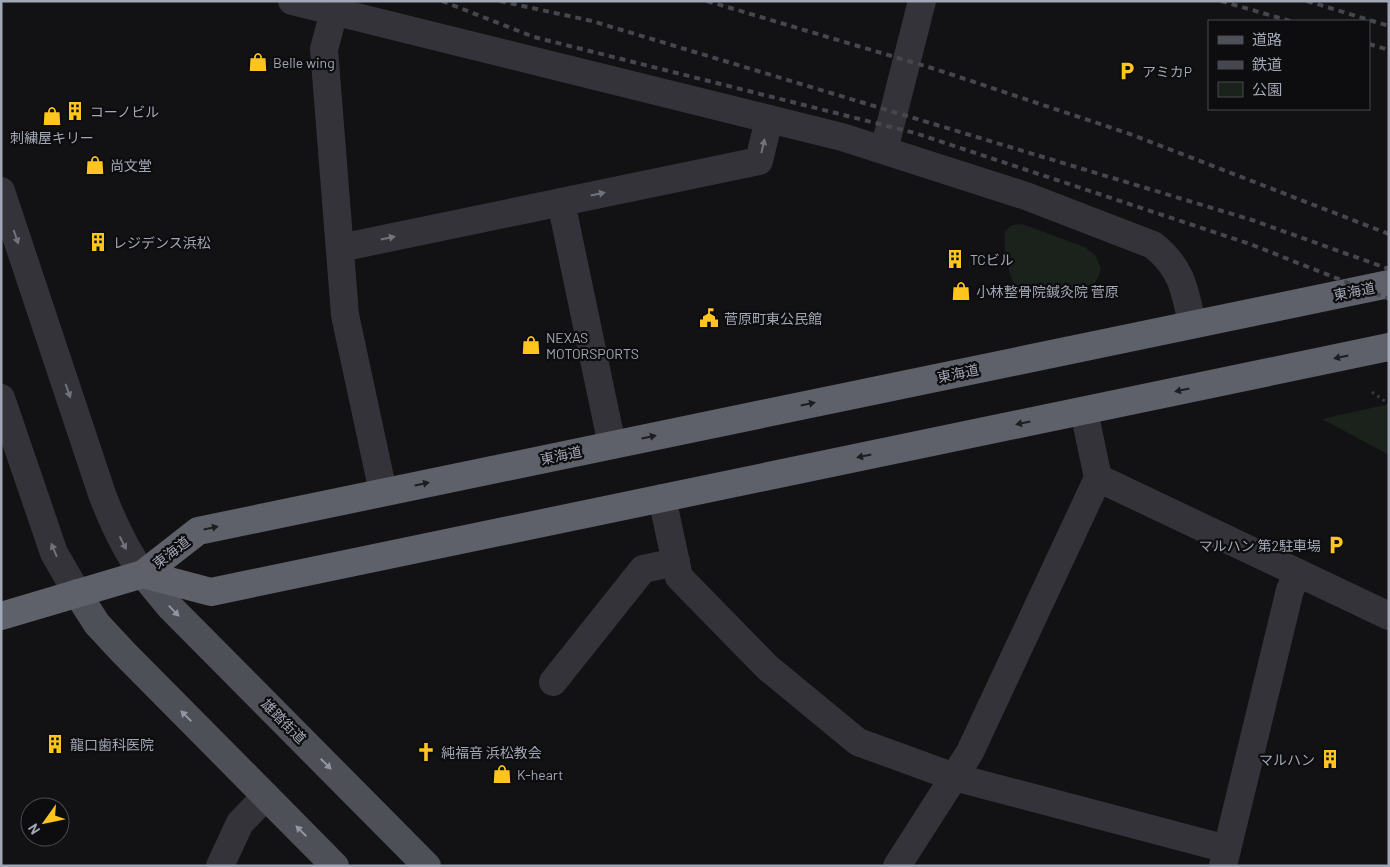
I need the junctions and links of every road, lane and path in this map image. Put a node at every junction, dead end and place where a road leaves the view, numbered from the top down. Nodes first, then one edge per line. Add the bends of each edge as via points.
1 (292, 1) edge
2 (922, 1) edge
3 (334, 12) junction
4 (769, 119) junction
5 (884, 150) junction
6 (1, 190) edge
7 (561, 202) junction
8 (340, 248) junction
9 (1389, 284) edge
10 (1192, 324) junction
11 (1389, 347) edge
12 (1372, 392) dead end
13 (1, 398) edge
14 (1389, 404) edge
15 (1084, 411) junction
16 (612, 445) junction
17 (1098, 478) junction
18 (383, 492) junction
19 (662, 498) junction
20 (676, 562) junction
21 (1298, 573) junction
22 (143, 574) junction
23 (77, 593) junction
24 (1, 616) edge
25 (1389, 616) edge
26 (553, 682) dead end
27 (954, 777) junction
28 (266, 796) junction
29 (1225, 857) edge
30 (220, 866) edge
31 (335, 866) edge
32 (427, 866) edge
33 (897, 866) edge

1 - 3 street
2 - 5 street
3 - 4 street
3 - 8 street via 324,49
4 - 5 street
7 -> 4 street via 759,161
5 - 10 street via 1026,196 1153,245 1166,256 1184,284
6 -> 22 street via 102,494 114,525
8 -> 7 street
7 - 16 street
8 - 18 street via 345,315
9 - 10 highway, 東海道
16 -> 10 highway, 東海道
11 -> 15 highway, 東海道
12 - 14 path
23 -> 13 street via 54,553
15 - 17 street
15 -> 19 highway, 東海道
18 -> 16 highway, 東海道
17 - 21 street
17 - 27 street via 970,752
22 -> 18 highway, 東海道 via 198,531
19 - 20 street
19 - 22 highway, 東海道 via 211,592
20 - 26 street via 643,569
20 - 27 street via 679,576 767,667 858,742
21 - 25 street
21 - 29 street via 1290,590
22 - 23 highway
22 -> 32 main road, 雄踏街道 via 171,608
23 - 24 highway
28 -> 23 main road via 124,653 97,624
27 - 29 street
27 - 33 street
28 - 30 street via 240,822
31 -> 28 main road

